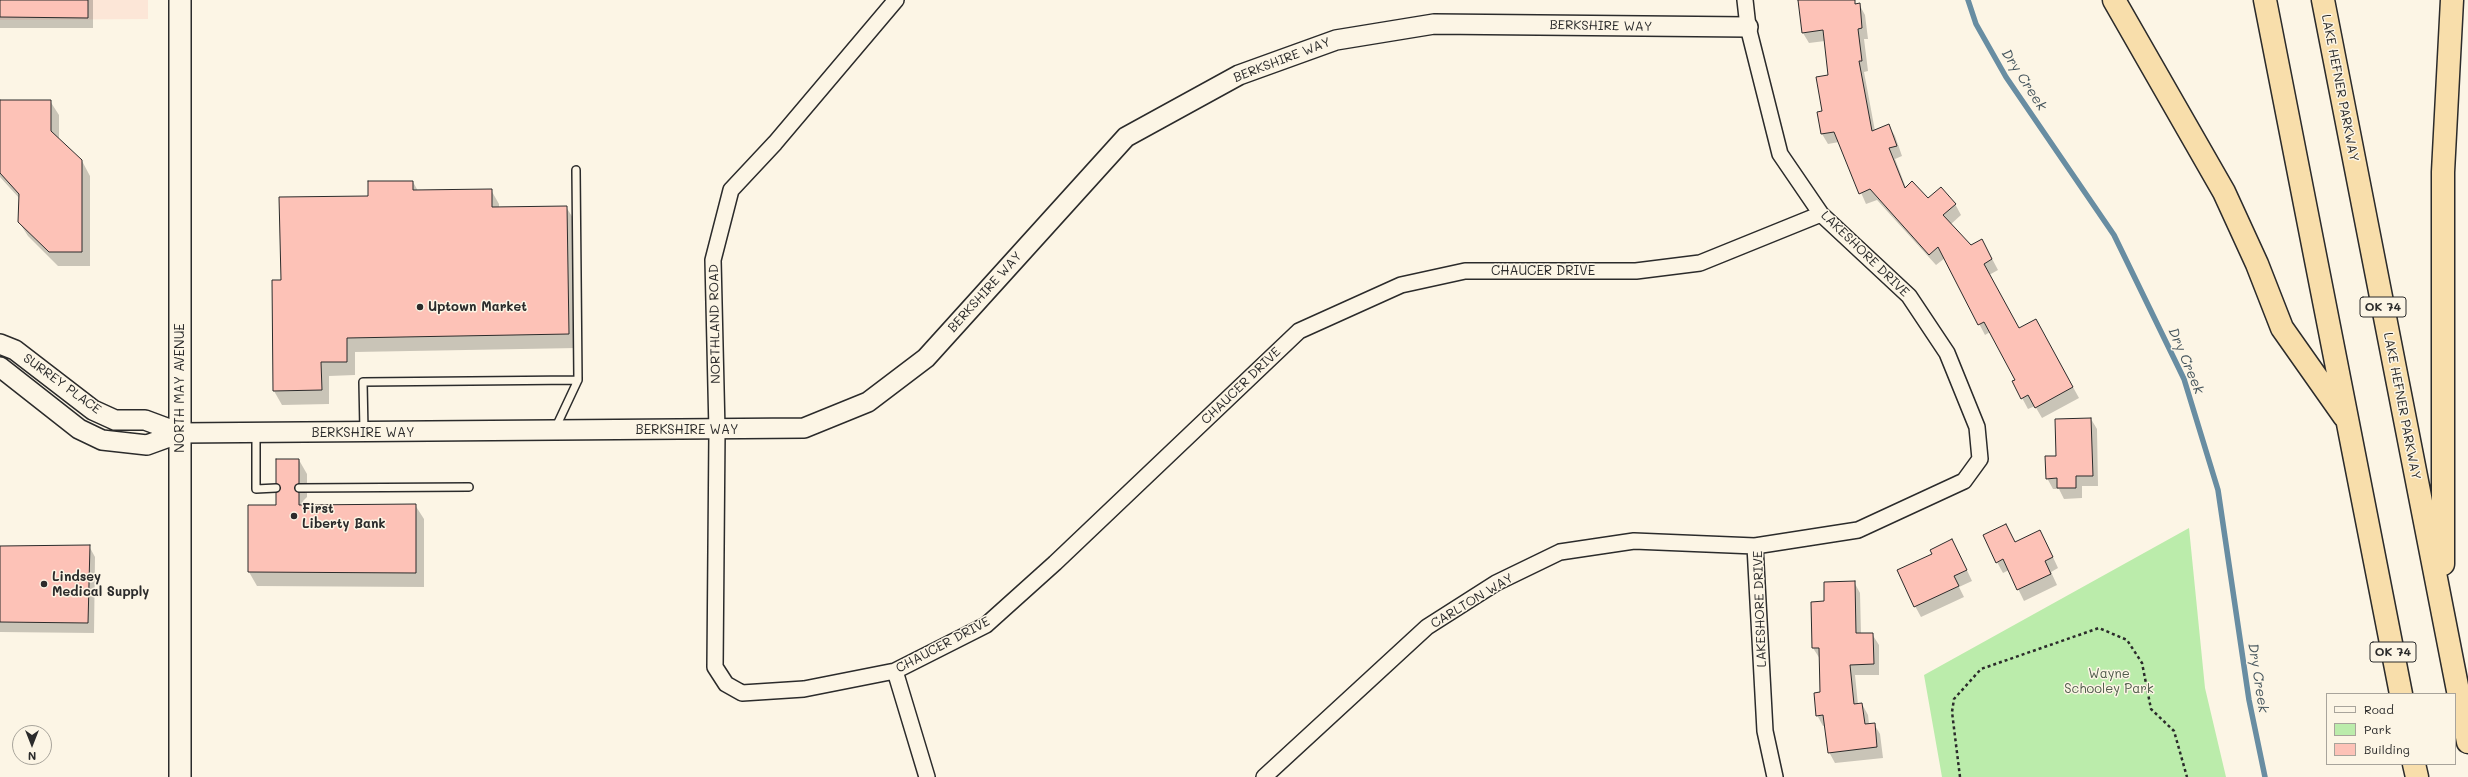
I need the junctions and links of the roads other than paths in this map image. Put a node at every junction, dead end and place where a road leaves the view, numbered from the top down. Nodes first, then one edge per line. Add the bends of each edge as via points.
1 (180, 0) edge
2 (896, 0) edge
3 (1745, 0) edge
4 (2114, 0) edge
5 (2265, 0) edge
6 (2323, 0) edge
7 (2452, 0) edge
8 (1748, 27) junction
9 (576, 170) dead end
10 (1821, 214) junction
11 (0, 344) edge
12 (0, 366) edge
13 (578, 380) junction
14 (2348, 422) junction
15 (554, 430) junction
16 (718, 431) junction
17 (364, 432) junction
18 (180, 433) junction
19 (256, 433) junction
20 (468, 487) dead end
21 (276, 488) dead end
22 (300, 488) dead end
23 (1755, 546) junction
24 (2443, 614) junction
25 (895, 671) junction
26 (726, 684) joint
27 (2401, 693) edge
28 (2468, 742) edge
29 (2414, 765) edge
30 (180, 777) edge
31 (927, 777) edge
32 (1264, 777) edge
33 (1775, 777) edge
34 (2417, 777) edge

1 - 18 main road, NORTH MAY AVENUE
2 - 16 street, NORTHLAND ROAD via 775,143 731,190 713,260
3 - 8 street, LAKESHORE DRIVE
4 - 14 highway via 2224,192 2257,264 2282,328
5 - 14 highway, OK 74
6 - 24 highway, LAKE HEFNER PARKWAY / OK 74
7 - 24 highway via 2443,172
8 - 10 street, LAKESHORE DRIVE via 1780,154
8 - 16 street, BERKSHIRE WAY via 1434,24 1336,40 1239,75 1126,137 926,358 868,402 804,428
9 - 13 lane
10 - 23 street, LAKESHORE DRIVE via 1909,296 1947,353 1977,427 1980,459 1964,481 1858,530
10 - 25 street, CHAUCER DRIVE via 1700,263 1636,272 1465,272 1401,285 1299,331 1055,563 986,625
11 - 18 street, SURREY PLACE via 15,350 93,410 115,420 145,420
12 - 18 street, SURREY PLACE via 79,429 102,440 147,444
13 - 15 lane
13 - 17 lane via 363,382
14 - 27 highway, OK 74
15 - 16 street, BERKSHIRE WAY
15 - 17 street, BERKSHIRE WAY
16 - 26 street, NORTHLAND ROAD via 715,667
17 - 19 street, BERKSHIRE WAY
18 - 19 street, BERKSHIRE WAY
18 - 30 main road, NORTH MAY AVENUE
19 - 21 lane via 256,488
20 - 22 lane
23 - 32 street, CARLTON WAY via 1634,541 1560,552 1496,583 1427,627
23 - 33 street, LAKESHORE DRIVE via 1765,731
24 - 28 highway, LAKE HEFNER PARKWAY / OK 74
25 - 26 street, CHAUCER DRIVE via 804,689 742,693
25 - 31 street
29 - 34 highway

